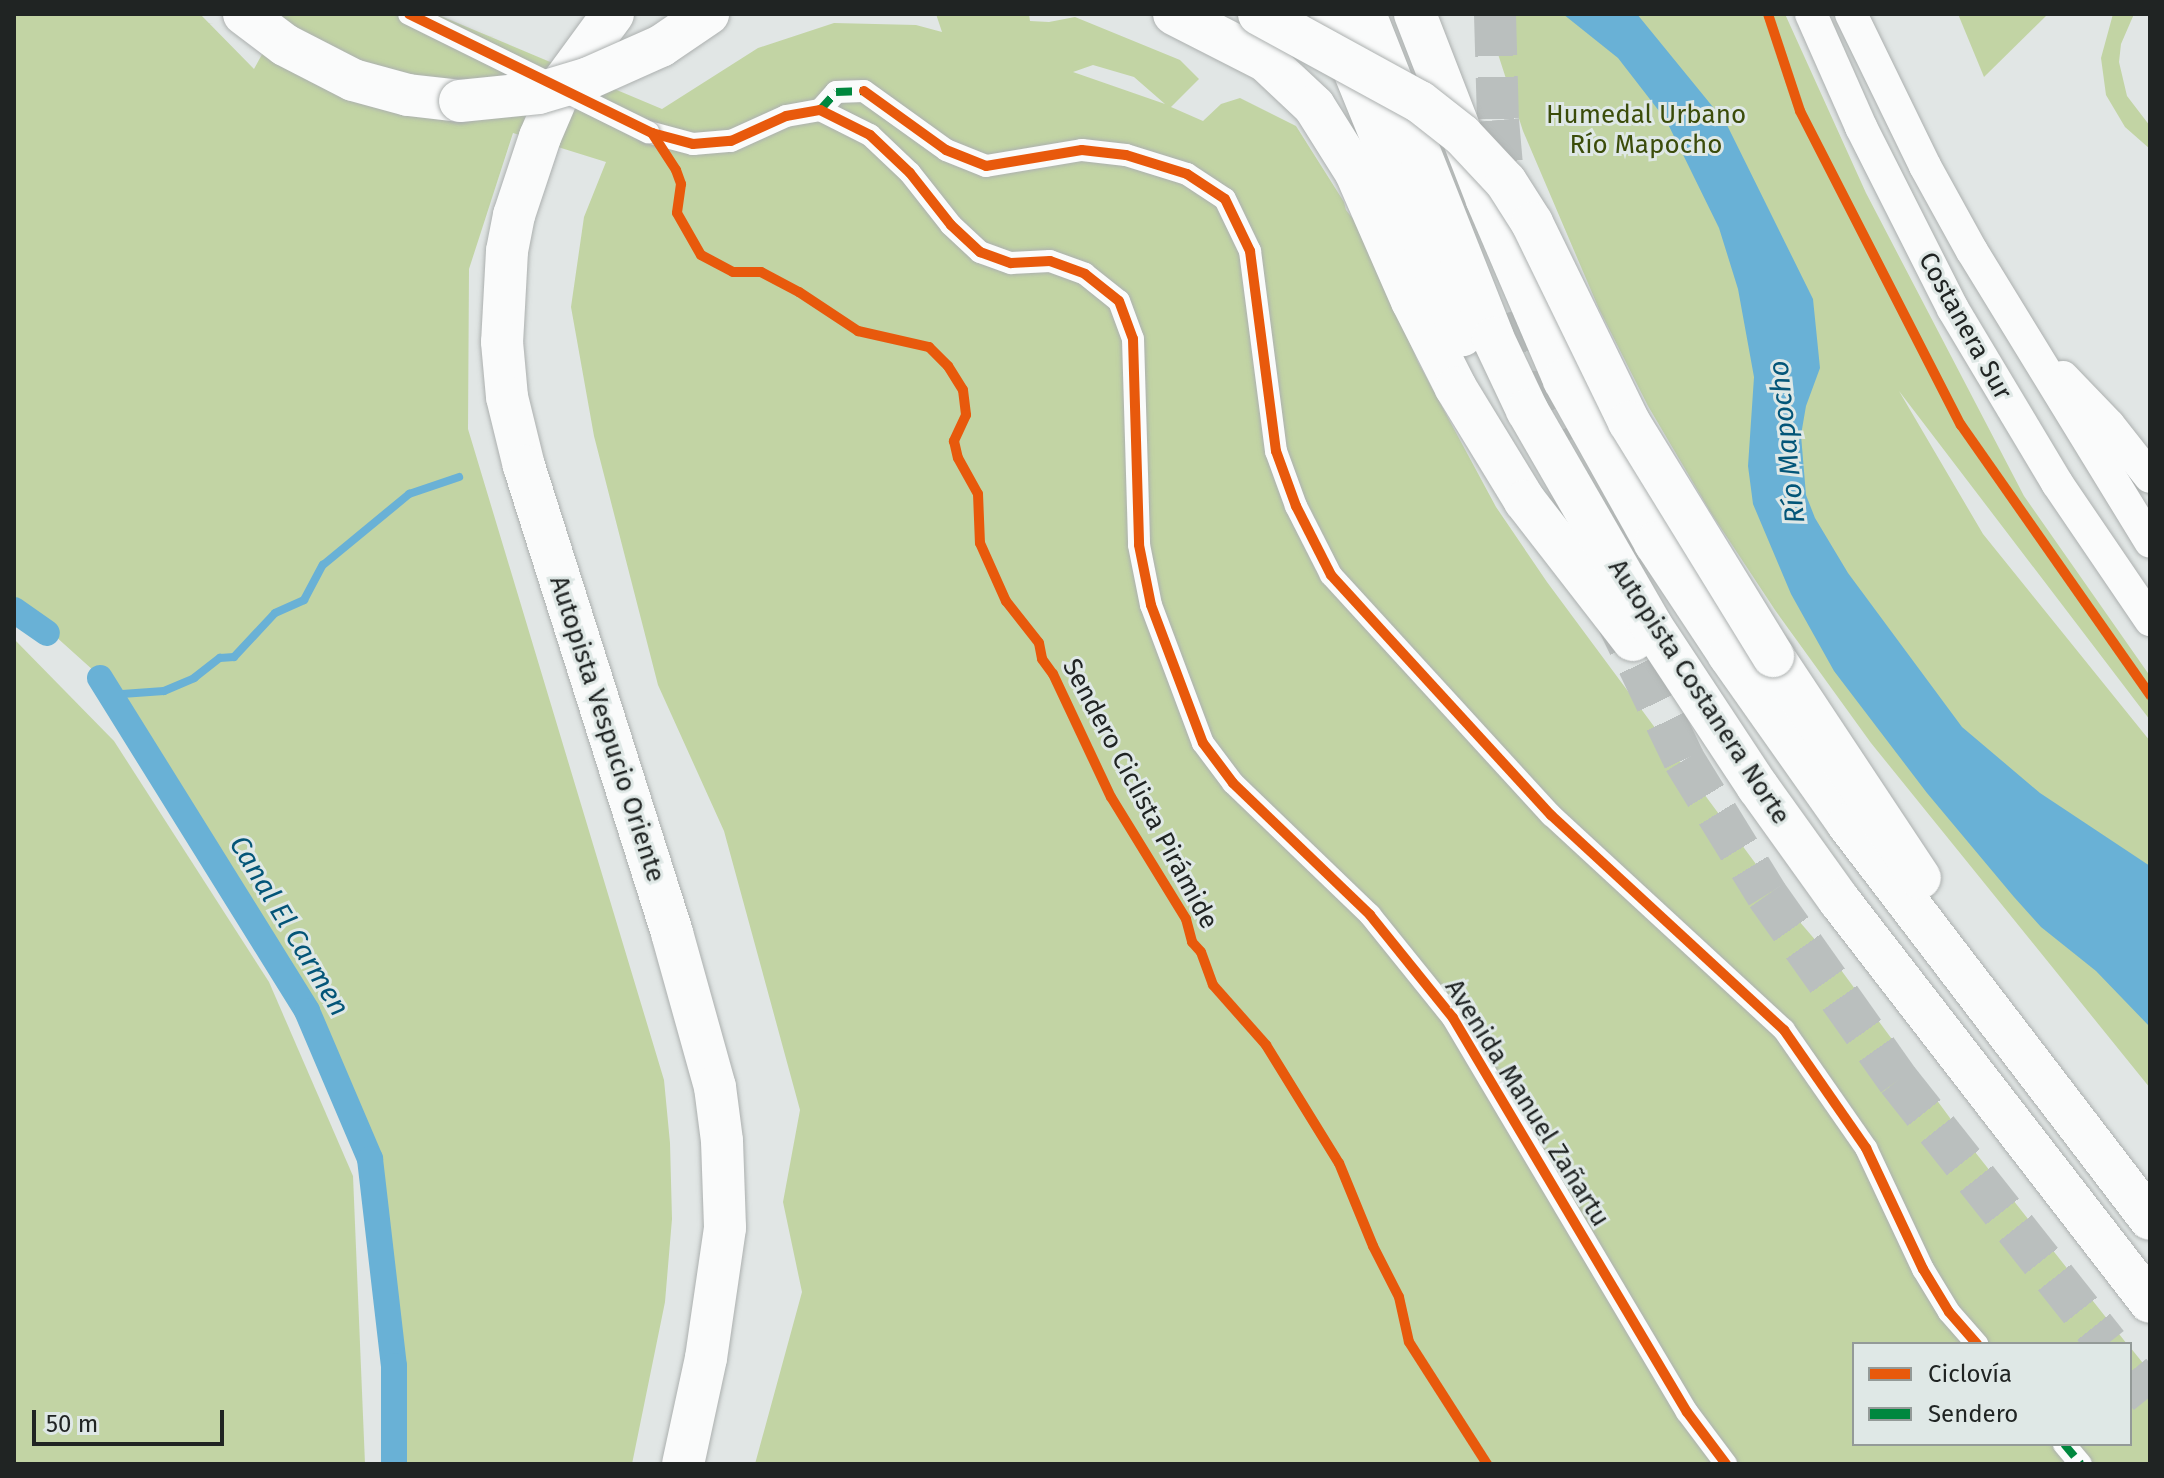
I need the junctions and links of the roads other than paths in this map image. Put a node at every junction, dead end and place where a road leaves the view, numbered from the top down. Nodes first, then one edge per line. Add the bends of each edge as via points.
1 (244, 14) edge
2 (409, 14) edge
3 (613, 14) edge
4 (708, 14) edge
5 (1174, 14) edge
6 (1259, 14) edge
7 (1331, 14) edge
8 (1365, 14) edge
9 (1415, 14) edge
10 (1811, 14) edge
11 (1851, 14) edge
12 (820, 110) junction
13 (2023, 335) junction
14 (2150, 477) edge
15 (2150, 542) edge
16 (1581, 571) junction
17 (2150, 620) edge
18 (1758, 787) junction
19 (2017, 1049) junction
20 (2150, 1219) edge
21 (2150, 1302) edge
22 (1975, 1342) edge
23 (2066, 1446) edge
24 (683, 1464) edge
25 (1726, 1464) edge
26 (2081, 1464) edge

1 - 4 highway, bridge via 285,45 353,80 408,95 460,101 539,93 589,78 661,46
2 - 12 street, bridge via 648,132 693,144 731,141 786,116
3 - 24 highway, Autopista Vespucio Oriente via 564,81 523,185 507,251 502,342 507,397 524,466 676,945 715,1087 725,1228 706,1358
5 - 16 highway via 1266,61 1314,106 1356,173 1456,388 1525,501
6 - 19 highway, bridge via 1428,107 1506,182 1532,223 1635,433 1773,656 1934,900
7 - 16 highway via 1457,325
8 - 18 highway, Autopista Costanera Norte via 1434,194 1527,410 1644,614
9 - 19 highway, Autopista Costanera Norte via 1564,380 1655,543 1787,740
10 - 17 main road, Costanera Sur via 1953,309 2057,483
11 - 13 main road, Costanera Sur via 1925,166
12 - 22 street via 836,92 864,91 946,150 986,166 1082,150 1126,155 1187,174 1225,199 1250,251 1276,451 1296,506 1331,575 1551,815 1784,1030 1866,1148 1923,1269
12 - 25 street, Avenida Manuel Zañartu via 870,135 980,252 1011,263 1050,261 1085,274 1119,301 1133,339 1139,545 1159,631 1203,743 1233,783 1370,915 1453,1018 1687,1412
13 - 14 main road via 2109,425
13 - 15 main road, Costanera Sur
16 - 18 highway
18 - 21 highway, Autopista Costanera Norte
19 - 20 highway, Autopista Costanera Norte
23 - 26 street

